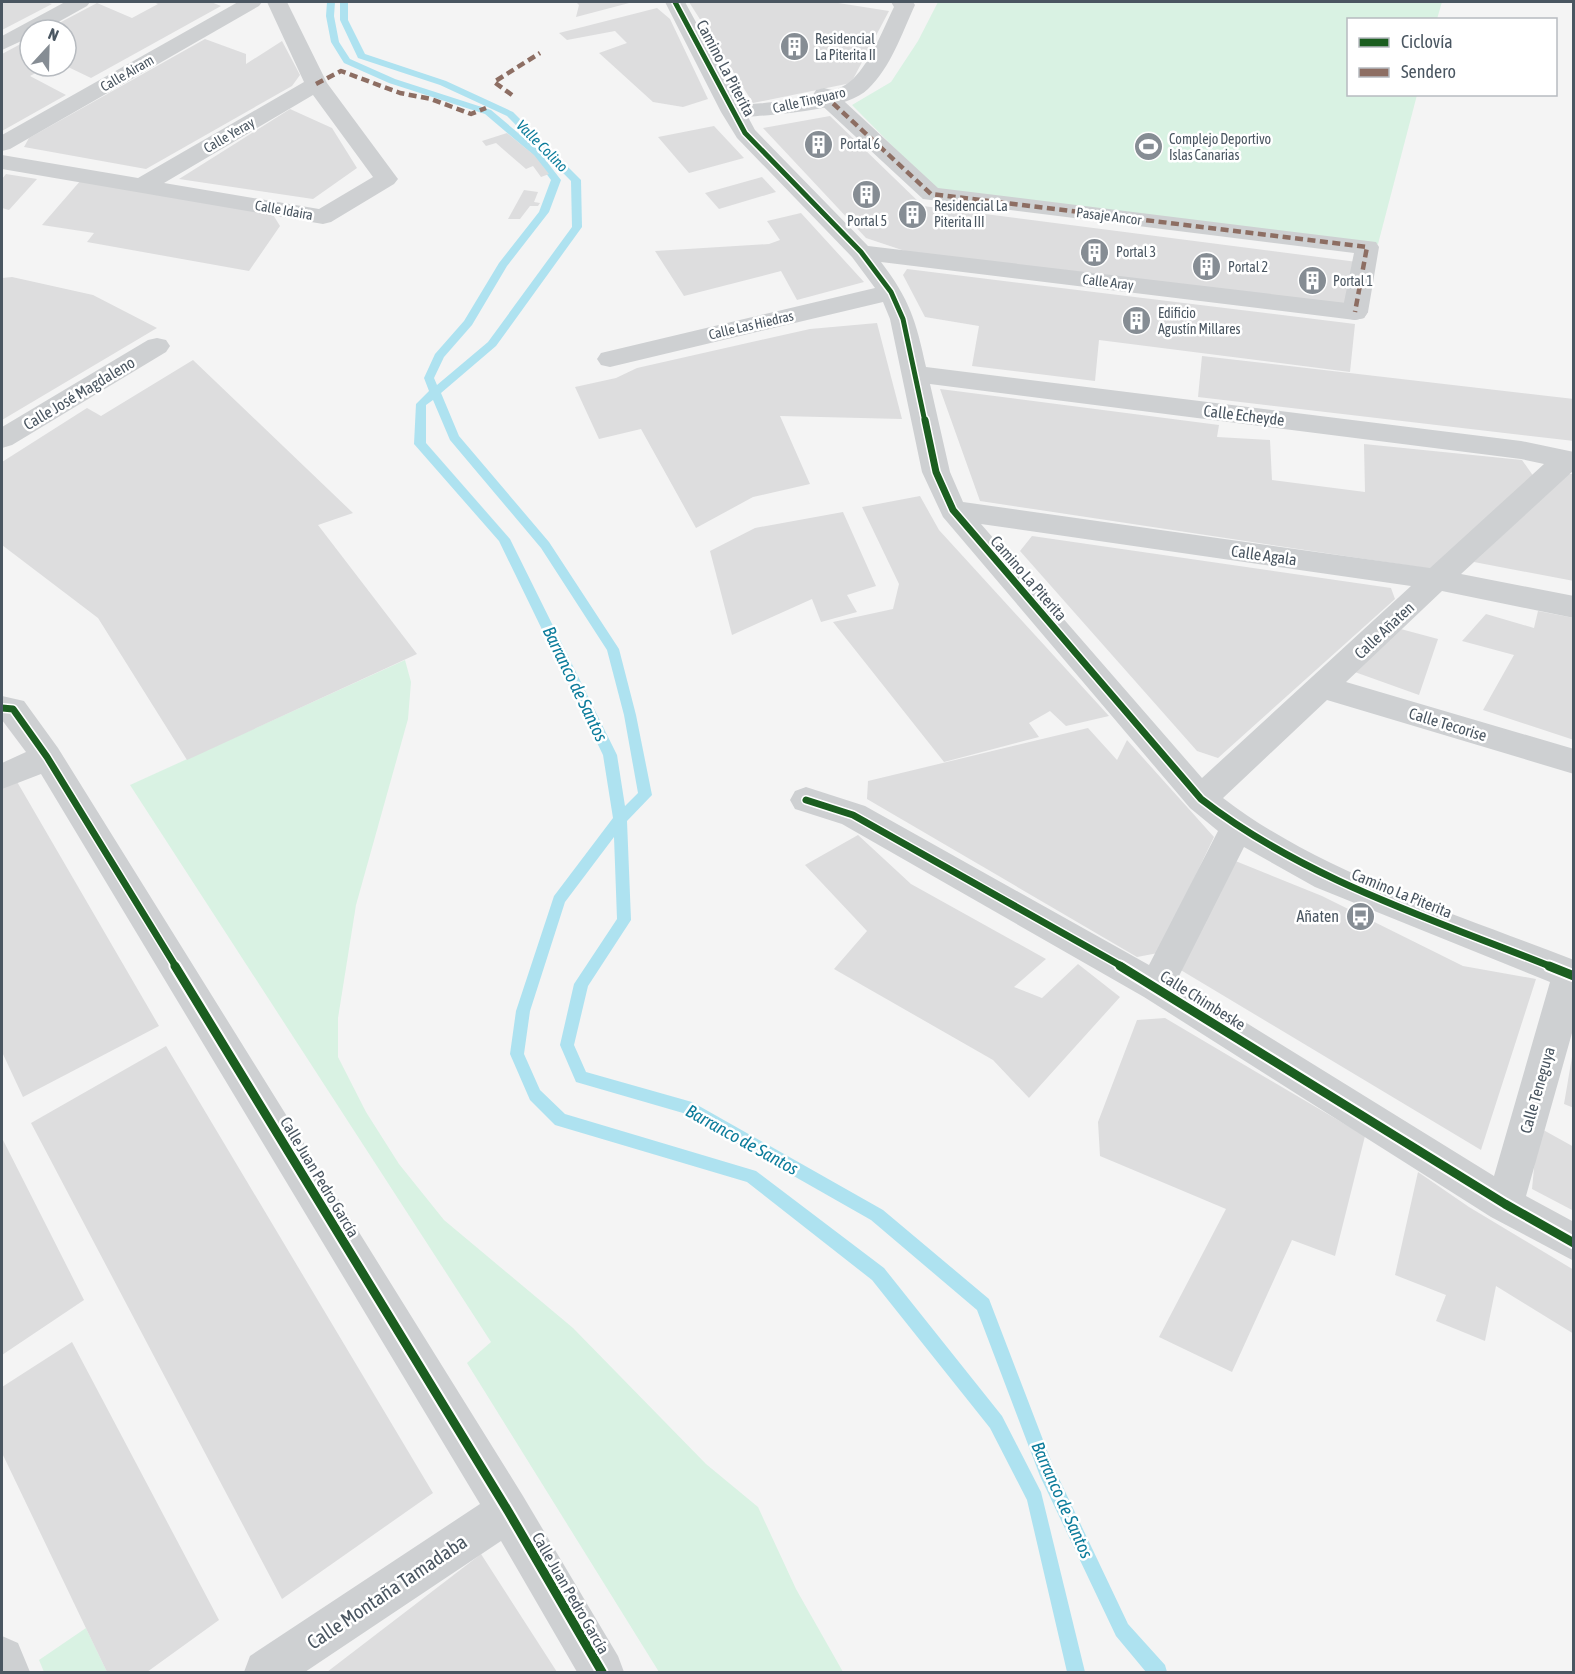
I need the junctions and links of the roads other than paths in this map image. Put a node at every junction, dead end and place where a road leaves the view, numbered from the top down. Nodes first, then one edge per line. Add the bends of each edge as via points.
1 (80, 2) edge
2 (252, 2) edge
3 (277, 2) edge
4 (675, 2) edge
5 (901, 2) edge
6 (2, 44) edge
7 (316, 84) junction
8 (826, 96) junction
9 (732, 112) junction
10 (2, 144) edge
11 (2, 162) edge
12 (142, 186) junction
13 (861, 252) junction
14 (891, 292) junction
15 (1355, 312) joint
16 (157, 346) dead end
17 (610, 359) dead end
18 (914, 375) junction
19 (2, 439) edge
20 (1569, 461) edge
21 (953, 510) junction
22 (1438, 580) junction
23 (1574, 607) edge
24 (1322, 687) junction
25 (2, 708) edge
26 (47, 757) junction
27 (1574, 762) edge
28 (2, 777) edge
29 (1201, 799) junction
30 (806, 800) dead end
31 (1237, 827) junction
32 (1572, 976) edge
33 (1156, 986) junction
34 (1505, 1204) junction
35 (1574, 1243) edge
36 (508, 1511) junction
37 (2, 1659) edge
38 (8, 1672) edge
39 (267, 1672) edge
40 (602, 1672) edge

1 - 6 street
2 - 10 street, Calle Airam
3 - 7 street, Calle Idaira
4 - 9 street, Camino La Piterita
5 - 8 street, Calle Tinguaro via 905,5 870,73 857,88
7 - 12 street, Calle Yeray
7 - 12 street, Calle Idaira via 386,179 323,217
8 - 9 street, Calle Tinguaro via 778,109
8 - 15 street, Pasaje Ancor via 931,195 1367,247
9 - 13 street, Camino La Piterita via 745,133
11 - 12 street, Calle Idaira
13 - 14 street, Camino La Piterita
13 - 15 street, Calle Aray
14 - 17 street, Calle Las Hiedras
14 - 18 street, Camino La Piterita via 903,319
16 - 19 street, Calle José Magdaleno
18 - 20 street, Calle Echeyde via 1521,450
18 - 21 street, Camino La Piterita via 936,472
20 - 22 street, Calle Añaten
21 - 22 street, Calle Agala
21 - 29 street, Camino La Piterita
22 - 23 street, Calle Agala
22 - 24 street, Calle Añaten
24 - 27 street, Calle Tecorise
24 - 29 street, Calle Añaten
25 - 26 street, Calle Juan Pedro García via 13,709
26 - 28 street
26 - 36 street, Calle Juan Pedro García
29 - 31 street, Camino La Piterita
30 - 33 street, Calle Chimbeske via 853,815
31 - 32 street, Camino La Piterita via 1327,877
31 - 33 street
32 - 34 street, Calle Teneguya
33 - 34 street, Calle Chimbeske
34 - 35 street, Calle Chimbeske
36 - 39 street, Calle Montaña Tamadaba
36 - 40 street, Calle Juan Pedro García
37 - 38 street

